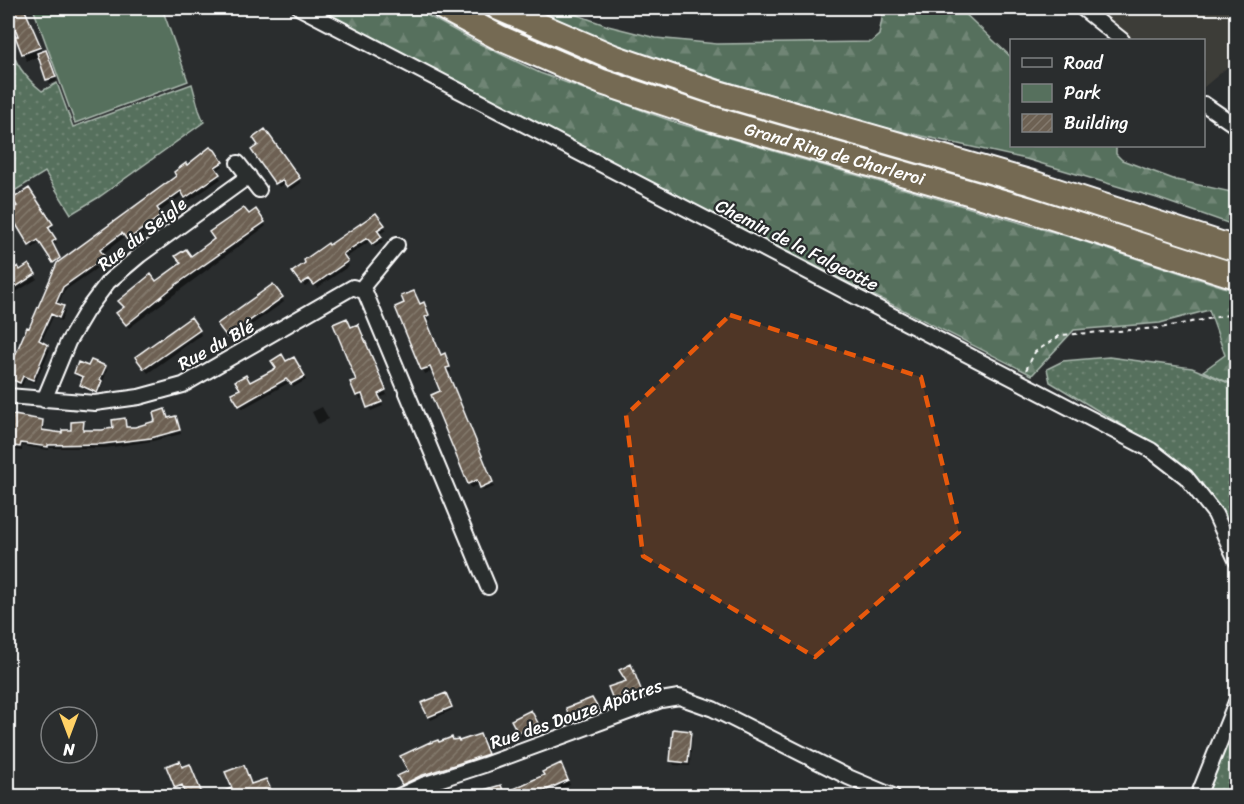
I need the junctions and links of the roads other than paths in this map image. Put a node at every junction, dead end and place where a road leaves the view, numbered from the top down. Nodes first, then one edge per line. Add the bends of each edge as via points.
1 (300, 8) edge
2 (444, 8) edge
3 (499, 8) edge
4 (1091, 10) edge
5 (1121, 39) edge
6 (1205, 105) edge
7 (1236, 126) edge
8 (238, 163) dead end
9 (249, 176) junction
10 (260, 190) dead end
11 (398, 245) dead end
12 (1236, 249) edge
13 (1236, 276) edge
14 (360, 290) junction
15 (8, 396) edge
16 (44, 400) junction
17 (1236, 560) edge
18 (488, 587) dead end
19 (1236, 702) edge
20 (399, 796) edge
21 (893, 796) edge
22 (1198, 796) edge

1 - 17 street, Chemin de la Falgeotte via 1151,450 1186,477 1215,514
2 - 13 highway, Grand Ring de Charleroi via 500,38 602,82 713,119 1027,208
3 - 12 highway, Grand Ring de Charleroi via 613,57 718,93 1032,183
4 - 5 street
6 - 7 street
8 - 9 street
9 - 10 street
9 - 16 street, Rue du Seigle via 108,282 68,342
11 - 14 street
14 - 16 street, Rue du Blé via 353,287 183,385 96,403
14 - 18 street via 365,292
15 - 16 street, Rue du Blé
19 - 22 street
20 - 21 street, Rue des Douze Apôtres via 661,700 678,698 713,709

